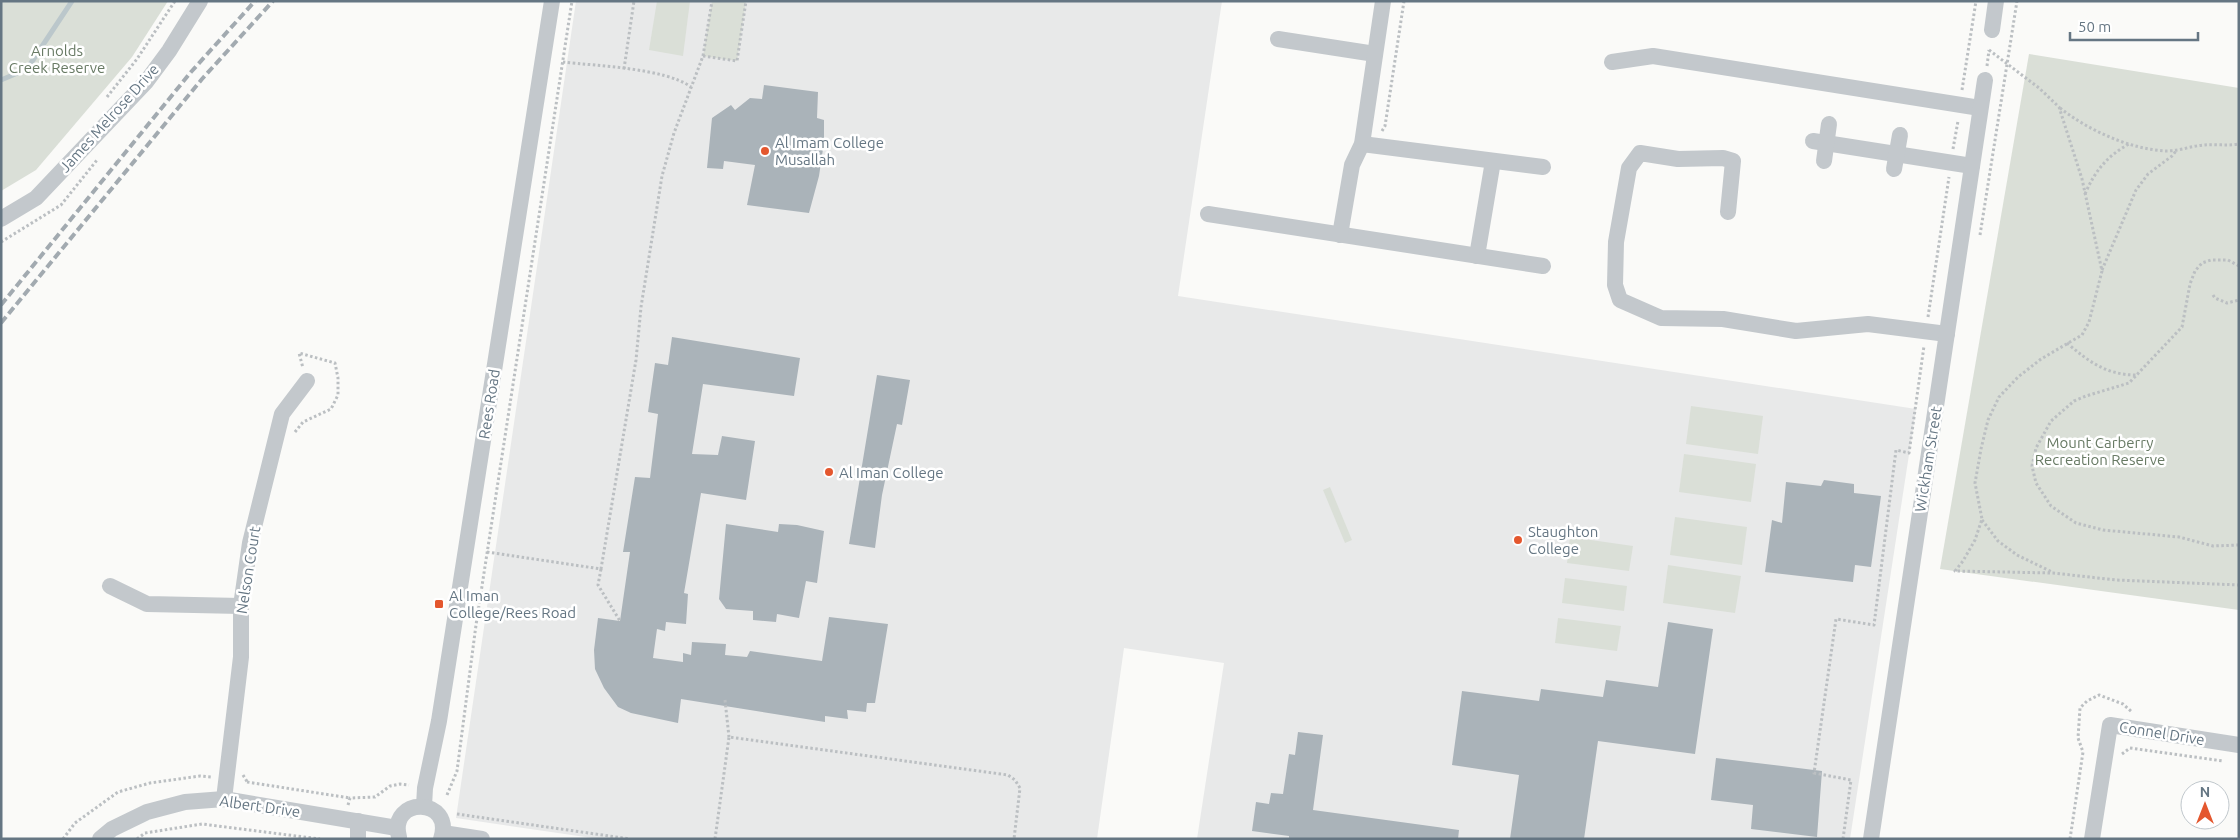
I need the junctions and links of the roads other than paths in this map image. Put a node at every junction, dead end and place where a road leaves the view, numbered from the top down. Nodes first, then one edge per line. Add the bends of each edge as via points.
1 (200, 1) edge
2 (552, 1) edge
3 (1383, 1) edge
4 (1996, 1) edge
5 (1992, 30) road end
6 (1278, 40) dead end
7 (1376, 54) junction
8 (1612, 62) dead end
9 (1985, 80) road end
10 (1980, 108) junction
11 (1829, 124) dead end
12 (1900, 135) dead end
13 (1819, 142) junction
14 (1362, 144) junction
15 (1493, 161) junction
16 (1824, 161) dead end
17 (1896, 161) junction
18 (1972, 166) junction
19 (1543, 167) dead end
20 (1728, 212) dead end
21 (1208, 214) dead end
22 (1, 219) edge
23 (1340, 235) junction
24 (1478, 256) junction
25 (1543, 266) dead end
26 (1947, 334) junction
27 (307, 381) road end
28 (110, 586) dead end
29 (241, 606) junction
30 (2239, 745) edge
31 (224, 799) junction
32 (424, 806) junction
33 (358, 821) junction
34 (398, 833) edge
35 (442, 836) edge
36 (100, 839) edge
37 (358, 839) edge
38 (482, 839) edge
39 (1871, 839) edge
40 (2092, 839) edge

1 - 22 street, James Melrose Drive via 169,51 133,96 36,198
2 - 32 street, Rees Road
3 - 7 street
4 - 5 street
6 - 7 street
7 - 14 street
8 - 10 street via 1654,56
9 - 10 street, Wickham Street
10 - 18 street, Wickham Street
11 - 13 street
12 - 17 street
13 - 16 street
13 - 17 street
14 - 15 street
14 - 23 street via 1352,165
15 - 19 street
15 - 24 street
17 - 18 street
18 - 26 street, Wickham Street
20 - 26 street via 1734,161 1723,158 1678,159 1640,153 1629,168 1616,242 1615,285 1620,300 1661,318 1723,319 1796,331 1868,324
21 - 23 street
23 - 24 street
24 - 25 street
26 - 39 street, Wickham Street
27 - 29 street, Nelson Court via 282,414 250,543
28 - 29 street via 147,604
29 - 31 street, Nelson Court via 241,656
30 - 40 street, Connel Drive via 2110,724
31 - 33 street, Albert Drive
31 - 36 street, Albert Drive via 185,802 147,812 112,829
32 - 34 street via 409,809 403,814
32 - 35 street via 441,819
33 - 34 street, Albert Drive
33 - 37 street
35 - 38 street

